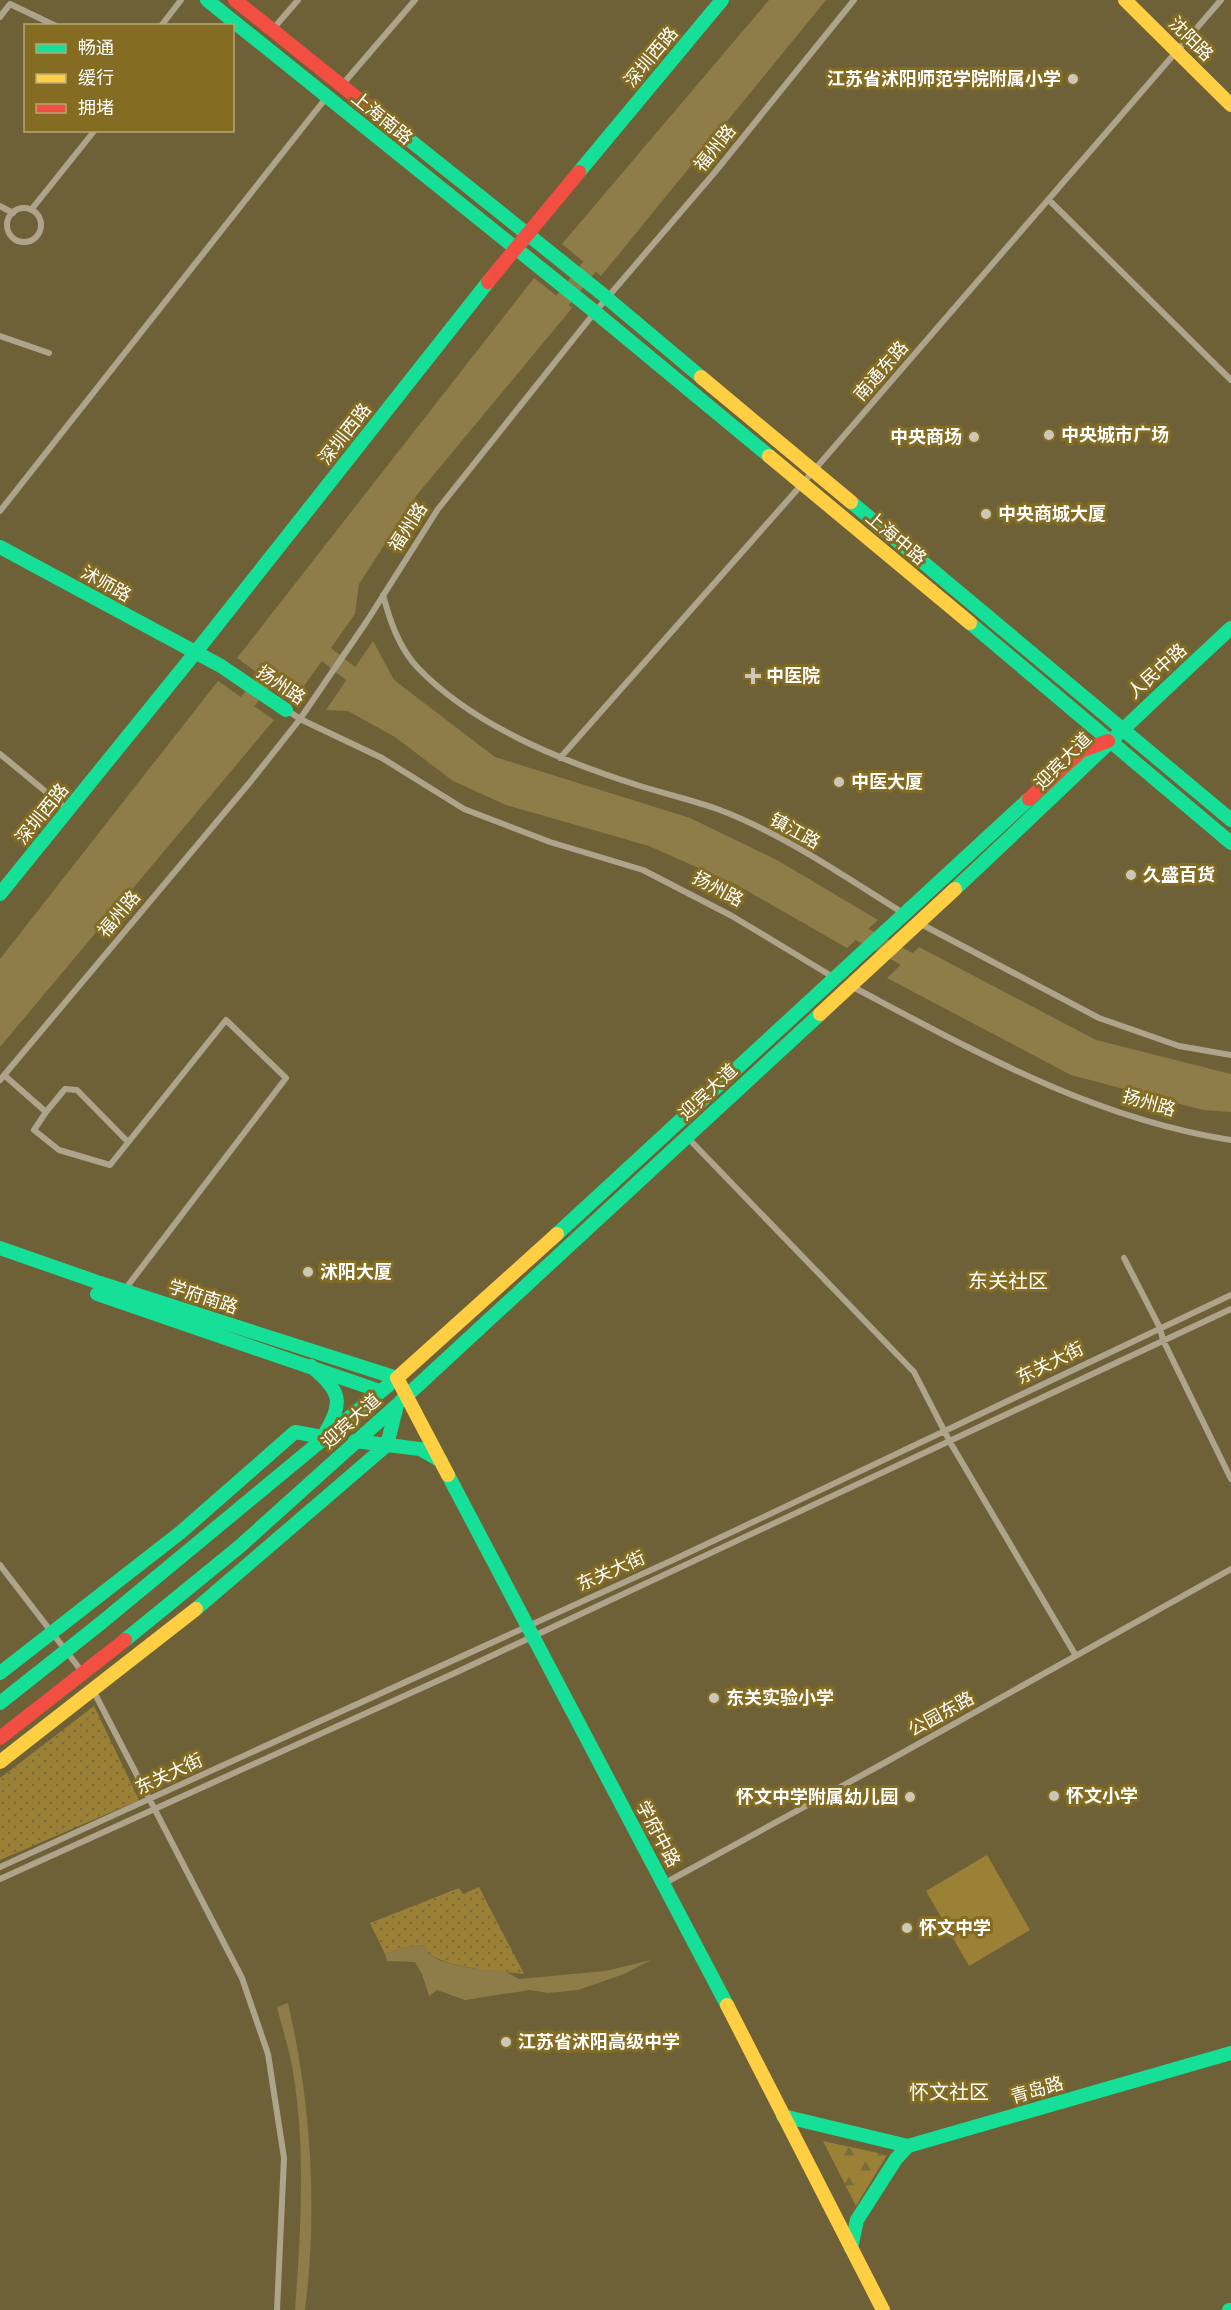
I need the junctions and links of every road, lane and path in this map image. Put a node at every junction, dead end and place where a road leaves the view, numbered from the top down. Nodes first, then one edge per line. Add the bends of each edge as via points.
1 (181, 0) edge
2 (207, 0) edge
3 (235, 0) edge
4 (298, 0) edge
5 (415, 0) edge
6 (854, 0) edge
7 (1125, 0) edge
8 (1221, 0) edge
9 (716, 2) edge
10 (0, 16) edge
11 (52, 24) edge
12 (163, 24) edge
13 (273, 30) junction
14 (1179, 51) junction
15 (342, 85) junction
16 (326, 97) junction
17 (1231, 105) edge
18 (93, 132) edge
19 (1050, 200) junction
20 (0, 206) edge
21 (31, 210) junction
22 (13, 213) junction
23 (528, 233) junction
24 (515, 248) junction
25 (548, 249) joint
26 (535, 264) joint
27 (604, 296) junction
28 (592, 310) junction
29 (0, 336) edge
30 (49, 354) dead end
31 (1231, 380) edge
32 (813, 471) junction
33 (803, 483) junction
34 (0, 511) edge
35 (0, 547) edge
36 (383, 595) junction
37 (1231, 628) edge
38 (195, 653) junction
39 (286, 710) joint
40 (300, 719) junction
41 (1121, 729) junction
42 (1108, 741) junction
43 (0, 754) edge
44 (560, 758) junction
45 (68, 810) junction
46 (1231, 820) edge
47 (1231, 843) edge
48 (0, 894) edge
49 (898, 918) junction
50 (914, 928) junction
51 (833, 977) junction
52 (850, 986) junction
53 (1231, 1055) edge
54 (2, 1077) edge
55 (46, 1112) junction
56 (687, 1136) junction
57 (1231, 1140) edge
58 (128, 1142) junction
59 (0, 1248) edge
60 (1124, 1258) dead end
61 (0, 1260) edge
62 (124, 1291) junction
63 (1231, 1295) edge
64 (1231, 1309) edge
65 (1160, 1328) junction
66 (1163, 1340) junction
67 (311, 1366) junction
68 (397, 1378) junction
69 (380, 1391) junction
70 (402, 1400) junction
71 (944, 1431) junction
72 (323, 1437) junction
73 (355, 1441) junction
74 (950, 1442) junction
75 (387, 1445) junction
76 (443, 1462) junction
77 (1231, 1479) edge
78 (0, 1565) edge
79 (1231, 1569) edge
80 (530, 1630) junction
81 (53, 1633) junction
82 (67, 1650) junction
83 (1076, 1656) junction
84 (0, 1673) edge
85 (84, 1674) junction
86 (93, 1691) junction
87 (0, 1703) edge
88 (0, 1738) edge
89 (0, 1762) edge
90 (148, 1800) junction
91 (153, 1811) junction
92 (0, 1867) edge
93 (0, 1879) edge
94 (664, 1883) junction
95 (1231, 2053) edge
96 (783, 2116) junction
97 (909, 2146) junction
98 (851, 2248) junction
99 (276, 2310) edge
100 (883, 2310) edge

1 - 12 street
2 - 16 main road, 上海南路
3 - 13 main road, 上海南路
4 - 13 street
5 - 15 street
6 - 27 street, 福州路 via 715,172
7 - 14 main road, 沈阳路
8 - 14 street, 南通东路
9 - 23 main road, 深圳西路
10 - 11 street via 10,4
13 - 15 main road, 上海南路
14 - 17 main road, 沈阳路
14 - 19 street, 南通东路
15 - 23 main road, 上海南路
16 - 24 main road, 上海南路
16 - 34 street
18 - 21 street
19 - 31 street
19 - 32 street, 南通东路
20 - 22 street
21 - 22 street via 21,208
21 - 22 street via 41,224 38,234 29,242 18,241 9,234 7,223
23 - 24 main road, 深圳西路
23 - 25 main road, 上海南路
24 - 26 main road, 上海南路
24 - 38 main road, 深圳西路
25 - 27 main road, 上海中路
26 - 28 main road, 上海中路
27 - 28 street, 福州路
27 - 32 main road, 上海中路
28 - 33 main road, 上海中路
28 - 36 street, 福州路 via 438,508
29 - 30 street
32 - 33 street, 南通东路
32 - 41 main road, 上海中路
33 - 42 main road, 上海中路
33 - 44 street, 南通东路
35 - 38 main road, 沭师路
36 - 40 street, 福州路
36 - 44 street, 镇江路 via 392,628 417,667 454,698 508,733
37 - 41 main road, 人民中路
38 - 39 main road, 扬州路
38 - 45 main road, 深圳西路
39 - 40 street, 扬州路
40 - 51 street, 扬州路 via 382,758 464,809 550,842 643,870 732,916
40 - 54 street, 福州路
41 - 42 main road, 人民中路
41 - 46 main road, 上海中路
42 - 47 main road, 上海中路
42 - 49 main road, 迎宾大道 via 1081,751
42 - 50 main road, 迎宾大道 via 1092,761
43 - 45 street
44 - 49 street, 镇江路 via 720,810 766,831
45 - 48 main road, 深圳西路
49 - 50 street, 镇江路
49 - 51 main road, 迎宾大道
50 - 52 main road, 迎宾大道
50 - 53 street, 镇江路 via 1100,1018 1179,1046
51 - 52 street, 扬州路
51 - 68 main road, 迎宾大道
52 - 56 main road, 迎宾大道
52 - 57 street, 扬州路 via 1044,1084 1126,1117
54 - 55 street
55 - 58 street via 65,1089 77,1090
55 - 58 street via 34,1130 59,1150 110,1165
56 - 70 main road, 迎宾大道
56 - 71 street via 910,1367
58 - 62 street via 226,1020 286,1078
59 - 62 main road, 学府南路
60 - 65 street
61 - 67 main road, 学府南路
62 - 68 main road, 学府南路
63 - 65 street, 东关大街
64 - 66 street, 东关大街
65 - 66 street
65 - 71 street, 东关大街
66 - 74 street, 东关大街
66 - 77 street
67 - 69 main road, 学府南路
67 - 72 main road via 333,1385 339,1403
68 - 69 main road, 迎宾大道
68 - 70 main road
69 - 70 main road, 学府南路
69 - 72 main road, 迎宾大道
70 - 73 main road, 迎宾大道
70 - 75 main road
70 - 76 main road, 学府中路
71 - 74 street
71 - 80 street, 东关大街
72 - 81 main road via 295,1432 181,1532
72 - 82 main road, 迎宾大道 via 216,1530
73 - 75 main road
73 - 85 main road, 迎宾大道 via 239,1547
74 - 80 street, 东关大街
74 - 83 street
75 - 76 main road via 420,1449
75 - 86 main road via 213,1596
76 - 80 main road, 学府中路
78 - 81 street
79 - 83 street, 公园东路
80 - 90 street, 东关大街
80 - 91 street, 东关大街
80 - 94 main road, 学府中路
81 - 82 street
81 - 84 main road
82 - 85 street
82 - 87 main road, 迎宾大道
83 - 94 street, 公园东路
85 - 86 street
85 - 88 main road, 迎宾大道
86 - 89 main road
86 - 90 street
90 - 91 street
90 - 92 street, 东关大街
91 - 93 street, 东关大街
91 - 99 street via 242,1978 268,2054 284,2158
94 - 96 main road, 学府中路
95 - 97 main road, 青岛路
96 - 97 main road, 青岛路
96 - 98 main road, 学府中路
97 - 98 main road via 896,2159 857,2220
98 - 100 main road, 学府中路

